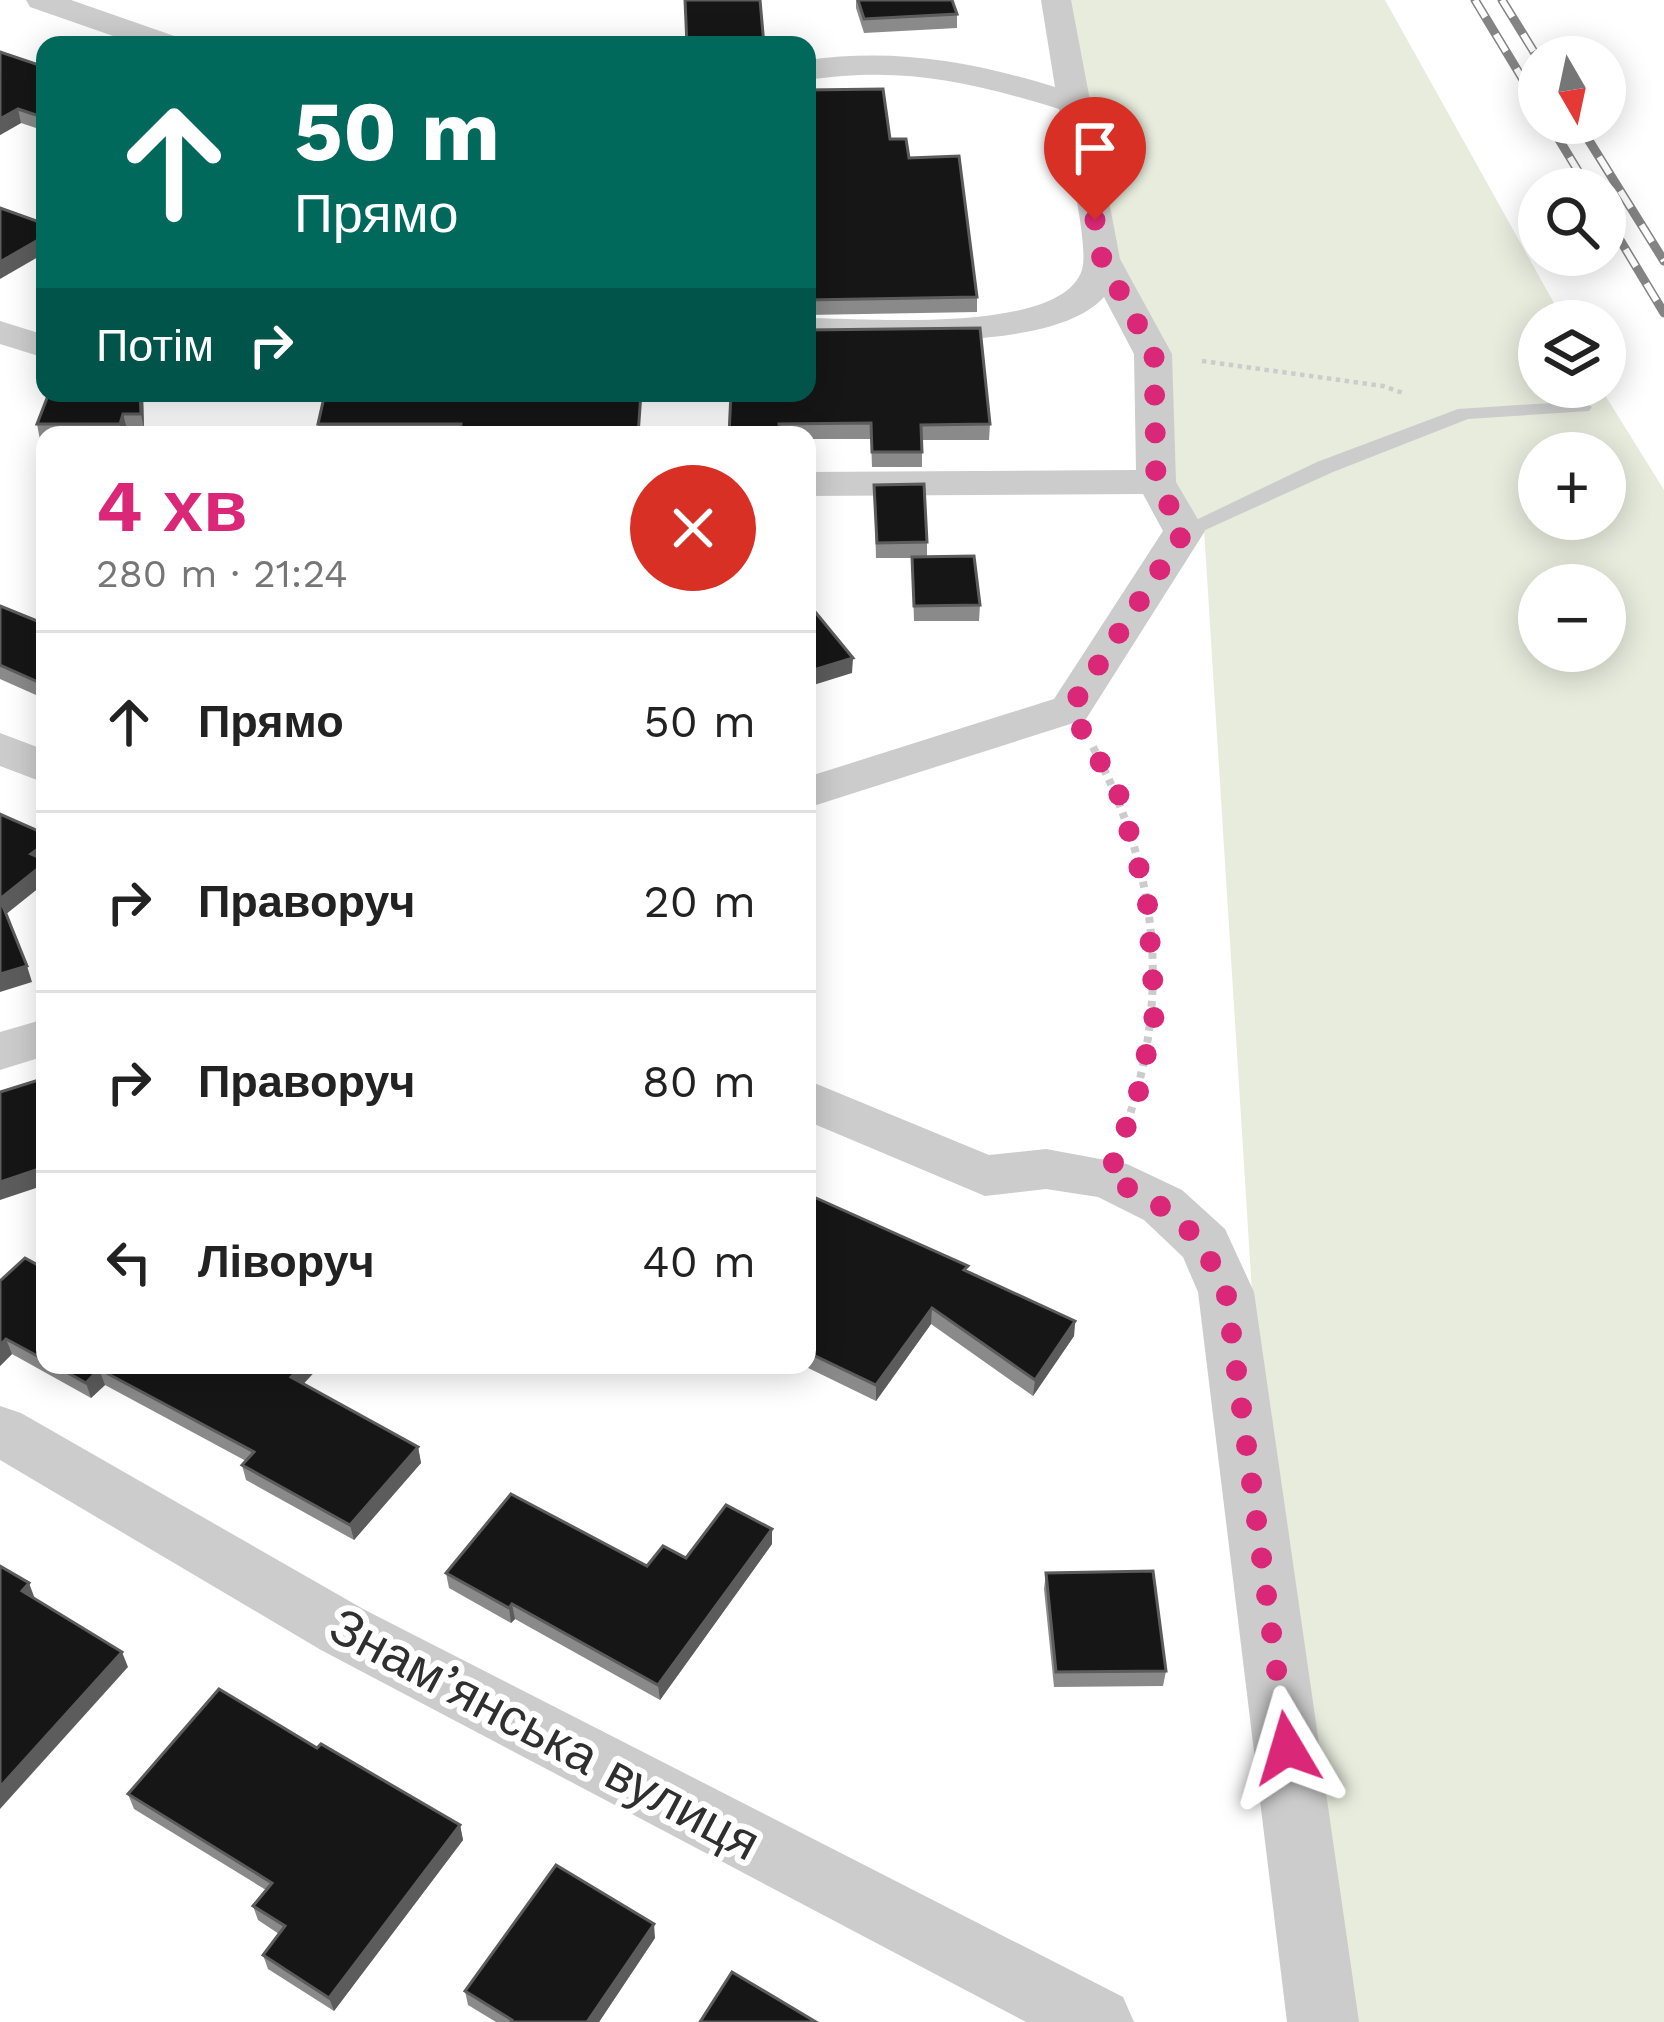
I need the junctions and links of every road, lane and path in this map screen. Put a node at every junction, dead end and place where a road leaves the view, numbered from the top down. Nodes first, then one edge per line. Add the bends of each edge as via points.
1 (40, 0) edge
2 (1056, 0) edge
3 (143, 36) edge
4 (816, 69) edge
5 (1074, 104) junction
6 (1102, 259) junction
7 (816, 329) edge
8 (0, 332) edge
9 (36, 344) edge
10 (1154, 354) junction
11 (1562, 408) edge
12 (1465, 413) junction
13 (1156, 482) junction
14 (816, 484) edge
15 (1184, 532) junction
16 (1070, 709) junction
17 (0, 748) edge
18 (36, 764) edge
19 (816, 790) edge
20 (36, 1040) edge
21 (0, 1051) edge
22 (816, 1103) edge
23 (1108, 1178) junction
24 (0, 1430) edge
25 (1098, 2022) edge
26 (1323, 2022) edge

1 - 3 street
2 - 5 street
4 - 5 street via 947,64
5 - 6 street
6 - 7 street via 1090,291 1048,316 1007,325
6 - 10 street
8 - 9 street
10 - 12 path via 1383,386
10 - 13 street
11 - 12 lane
12 - 15 lane
13 - 14 street
13 - 15 street
15 - 16 street
16 - 19 street
16 - 23 path via 1119,795 1147,897 1155,1012
17 - 18 street
20 - 21 street
22 - 23 street via 986,1176 1046,1169
23 - 26 street via 1163,1205 1205,1244 1226,1292
24 - 25 street, Знам’янська вулиця via 343,1630

